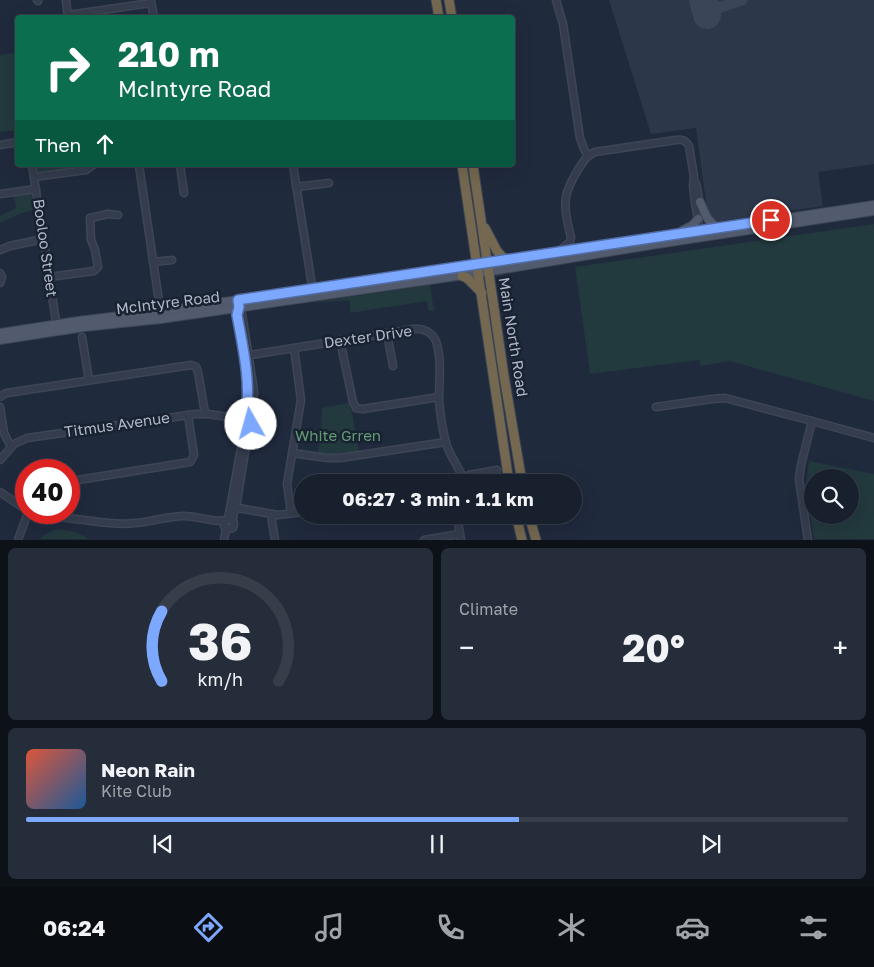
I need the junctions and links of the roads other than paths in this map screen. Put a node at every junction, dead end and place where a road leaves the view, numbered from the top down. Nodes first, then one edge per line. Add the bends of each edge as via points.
1 (66, 0) edge
2 (436, 0) edge
3 (449, 0) edge
4 (556, 0) edge
5 (151, 2) edge
6 (68, 15) edge
7 (74, 15) edge
8 (153, 15) edge
9 (438, 15) edge
10 (452, 15) edge
11 (15, 142) edge
12 (0, 145) edge
13 (588, 156) junction
14 (32, 167) edge
15 (90, 167) edge
16 (138, 167) edge
17 (180, 167) edge
18 (293, 167) edge
19 (462, 167) edge
20 (473, 167) edge
21 (34, 177) junction
22 (694, 177) junction
23 (329, 183) dead end
24 (296, 187) junction
25 (36, 189) junction
26 (184, 193) dead end
27 (0, 194) edge
28 (700, 202) junction
29 (874, 205) edge
30 (874, 212) edge
31 (118, 215) dead end
32 (698, 219) junction
33 (482, 221) junction
34 (718, 228) junction
35 (703, 233) junction
36 (673, 235) junction
37 (43, 239) junction
38 (0, 250) edge
39 (557, 252) junction
40 (172, 260) dead end
41 (505, 260) junction
42 (153, 262) junction
43 (488, 267) junction
44 (478, 269) junction
45 (0, 273) edge
46 (462, 276) junction
47 (49, 277) junction
48 (394, 277) junction
49 (0, 283) edge
50 (411, 283) junction
51 (313, 293) junction
52 (482, 294) junction
53 (238, 304) junction
54 (161, 315) junction
55 (57, 328) junction
56 (0, 333) edge
57 (388, 333) junction
58 (82, 337) dead end
59 (0, 340) edge
60 (340, 340) junction
61 (294, 348) junction
62 (246, 355) junction
63 (393, 366) dead end
64 (89, 380) junction
65 (0, 397) edge
66 (439, 397) junction
67 (0, 407) edge
68 (656, 407) dead end
69 (205, 413) junction
70 (188, 415) junction
71 (246, 420) junction
72 (812, 421) junction
73 (874, 438) edge
74 (446, 442) junction
75 (11, 447) junction
76 (292, 453) junction
77 (0, 460) edge
78 (496, 470) dead end
79 (461, 474) edge
80 (474, 474) edge
81 (508, 474) edge
82 (521, 474) edge
83 (80, 480) edge
84 (0, 492) edge
85 (15, 502) edge
86 (233, 507) junction
87 (291, 513) junction
88 (294, 513) edge
89 (272, 514) junction
90 (80, 518) edge
91 (24, 524) edge
92 (228, 524) junction
93 (457, 524) edge
94 (518, 524) edge
95 (532, 524) edge
96 (460, 537) edge
97 (18, 540) edge
98 (224, 540) edge
99 (229, 540) edge
100 (275, 540) edge
101 (424, 540) edge
102 (522, 540) edge
103 (536, 540) edge
104 (808, 540) edge

1 - 6 street
2 - 9 highway
3 - 10 highway
4 - 13 street via 564,24 580,138
5 - 7 street
5 - 8 street
11 - 12 street
13 - 22 street via 595,152 681,140 688,146
13 - 39 street via 566,198 570,242
14 - 21 street, Booloo Street
15 - 21 street
16 - 42 street
17 - 26 street
18 - 24 street
19 - 44 highway, Main North Road
20 - 33 highway, Main North Road
21 - 25 street, Booloo Street
22 - 28 street
22 - 32 street
23 - 24 street
24 - 51 street
25 - 27 street
25 - 37 street, Booloo Street
28 - 34 main road via 708,220
28 - 35 street
29 - 34 main road
30 - 35 main road
31 - 47 street via 90,218 91,240 98,267 94,271
32 - 35 street
32 - 36 main road
33 - 41 highway
33 - 43 highway, Main North Road
34 - 35 main road
35 - 36 main road
35 - 43 main road
36 - 39 main road
37 - 38 street
37 - 47 street, Booloo Street
39 - 41 main road
40 - 42 street
41 - 43 main road
42 - 54 street
43 - 44 main road
43 - 82 highway, Main North Road
44 - 46 main road, McIntyre Road
44 - 48 main road, McIntyre Road
44 - 52 highway, Main North Road
45 - 49 street
46 - 50 main road, McIntyre Road
46 - 52 highway
47 - 55 street, Booloo Street
48 - 50 main road via 395,281
48 - 51 main road, McIntyre Road
50 - 51 main road, McIntyre Road
51 - 53 main road, McIntyre Road
52 - 81 highway, Main North Road
53 - 54 main road, McIntyre Road
53 - 62 street
54 - 55 main road, McIntyre Road
55 - 56 main road, McIntyre Road
55 - 59 main road, McIntyre Road
57 - 60 street, Dexter Drive
57 - 63 street
57 - 66 street, Dexter Drive via 418,329 436,340
58 - 64 street
60 - 61 street, Dexter Drive
60 - 66 street via 352,402 356,408
61 - 62 street, Dexter Drive
61 - 76 street via 301,400
62 - 71 street via 254,393
64 - 65 street via 7,393
64 - 69 street via 193,366 198,372
66 - 74 street, Dexter Drive
67 - 75 street via 4,433
68 - 72 street via 724,398
69 - 70 street, Titmus Avenue
69 - 71 street, Titmus Avenue
70 - 75 street, Titmus Avenue via 27,438
70 - 83 street via 194,455 190,462
71 - 86 street via 246,445
72 - 73 street
72 - 104 street via 798,479
74 - 76 street via 340,458
74 - 79 street, Dexter Drive
75 - 77 street, Titmus Avenue
76 - 87 street via 287,484
78 - 80 street
84 - 85 street
86 - 89 street
86 - 92 street
87 - 88 street
87 - 89 street
89 - 100 street
90 - 92 street via 121,524 188,516
91 - 97 street
92 - 98 street
92 - 99 street
93 - 96 street
94 - 102 highway
95 - 103 highway
96 - 101 street

